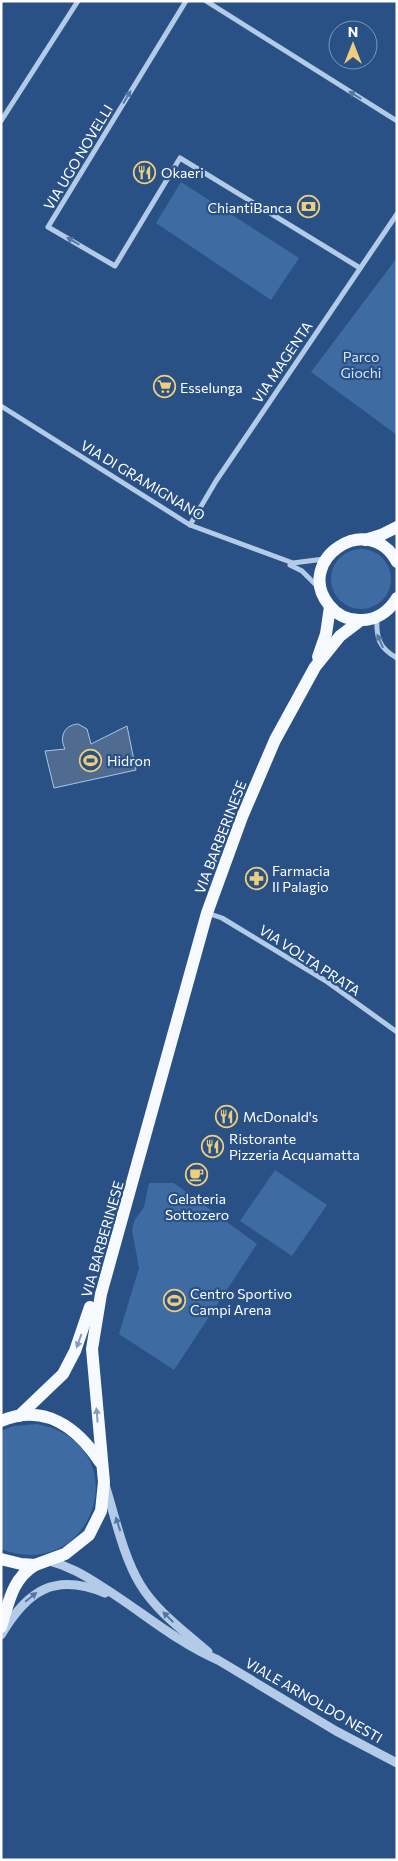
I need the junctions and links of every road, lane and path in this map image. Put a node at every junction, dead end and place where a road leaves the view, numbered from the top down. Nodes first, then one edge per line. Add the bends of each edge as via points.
1 (78, 1) edge
2 (186, 1) edge
3 (206, 1) edge
4 (1, 121) edge
5 (397, 121) edge
6 (397, 214) edge
7 (360, 268) junction
8 (1, 406) edge
9 (190, 525) junction
10 (397, 527) edge
11 (365, 540) junction
12 (326, 559) junction
13 (281, 560) junction
14 (397, 562) edge
15 (322, 592) junction
16 (397, 598) edge
17 (330, 607) junction
18 (377, 617) junction
19 (361, 620) junction
20 (397, 658) edge
21 (315, 667) junction
22 (207, 913) junction
23 (174, 1027) junction
24 (397, 1032) edge
25 (19, 1416) junction
26 (1, 1421) edge
27 (102, 1464) junction
28 (104, 1482) junction
29 (1, 1559) edge
30 (49, 1561) junction
31 (35, 1564) junction
32 (126, 1601) junction
33 (1, 1627) edge
34 (1, 1635) edge
35 (218, 1660) junction
36 (397, 1763) edge

1 - 4 street
7 -> 2 street, VIA UGO NOVELLI via 180,158 115,266 48,227
5 -> 3 street
6 - 7 street, VIA MAGENTA
7 - 9 street, VIA MAGENTA via 216,481
8 - 9 street, VIA DI GRAMIGNANO
9 - 13 street, VIA DI GRAMIGNANO
10 - 11 main road
11 - 12 main road via 346,542
11 - 14 main road via 382,546
12 - 13 street, VIA DI GRAMIGNANO via 303,564
12 - 15 main road via 320,575
13 - 15 street, VIA DI GRAMIGNANO via 302,571
15 - 17 main road
16 - 18 main road via 386,612
17 - 19 main road, VIA BARBERINESE via 346,618
17 - 21 main road, VIA BARBERINESE via 326,634
18 - 19 main road, VIA BARBERINESE
20 -> 18 street via 386,652 378,641
19 - 21 main road, VIA BARBERINESE via 340,636
21 - 22 main road, VIA BARBERINESE via 275,740
22 - 23 main road, VIA BARBERINESE
22 - 24 street, VIA VOLTA PRATA via 222,918 326,981
23 -> 25 main road, VIA BARBERINESE via 75,1351 63,1374
27 -> 23 main road, VIA BARBERINESE via 92,1358 93,1329 170,1054
25 - 26 main road, VIA BARBERINESE
25 - 27 main road, VIA BARBERINESE via 53,1419 76,1432
27 - 28 main road, VIA BARBERINESE
28 - 30 main road, VIA BARBERINESE via 102,1511 89,1535 72,1550
35 -> 28 street, VIALE ARNOLDO NESTI via 171,1620 140,1584
29 - 31 main road, VIA BARBERINESE
30 - 31 main road, VIA BARBERINESE
30 - 32 street, VIALE ARNOLDO NESTI via 72,1568
31 - 33 main road, VIA BARBERINESE via 14,1584
34 -> 32 street, VIALE ARNOLDO NESTI via 21,1605 34,1593 48,1587 82,1586
32 - 35 street, VIALE ARNOLDO NESTI via 201,1653
35 - 36 street, VIALE ARNOLDO NESTI via 336,1731

